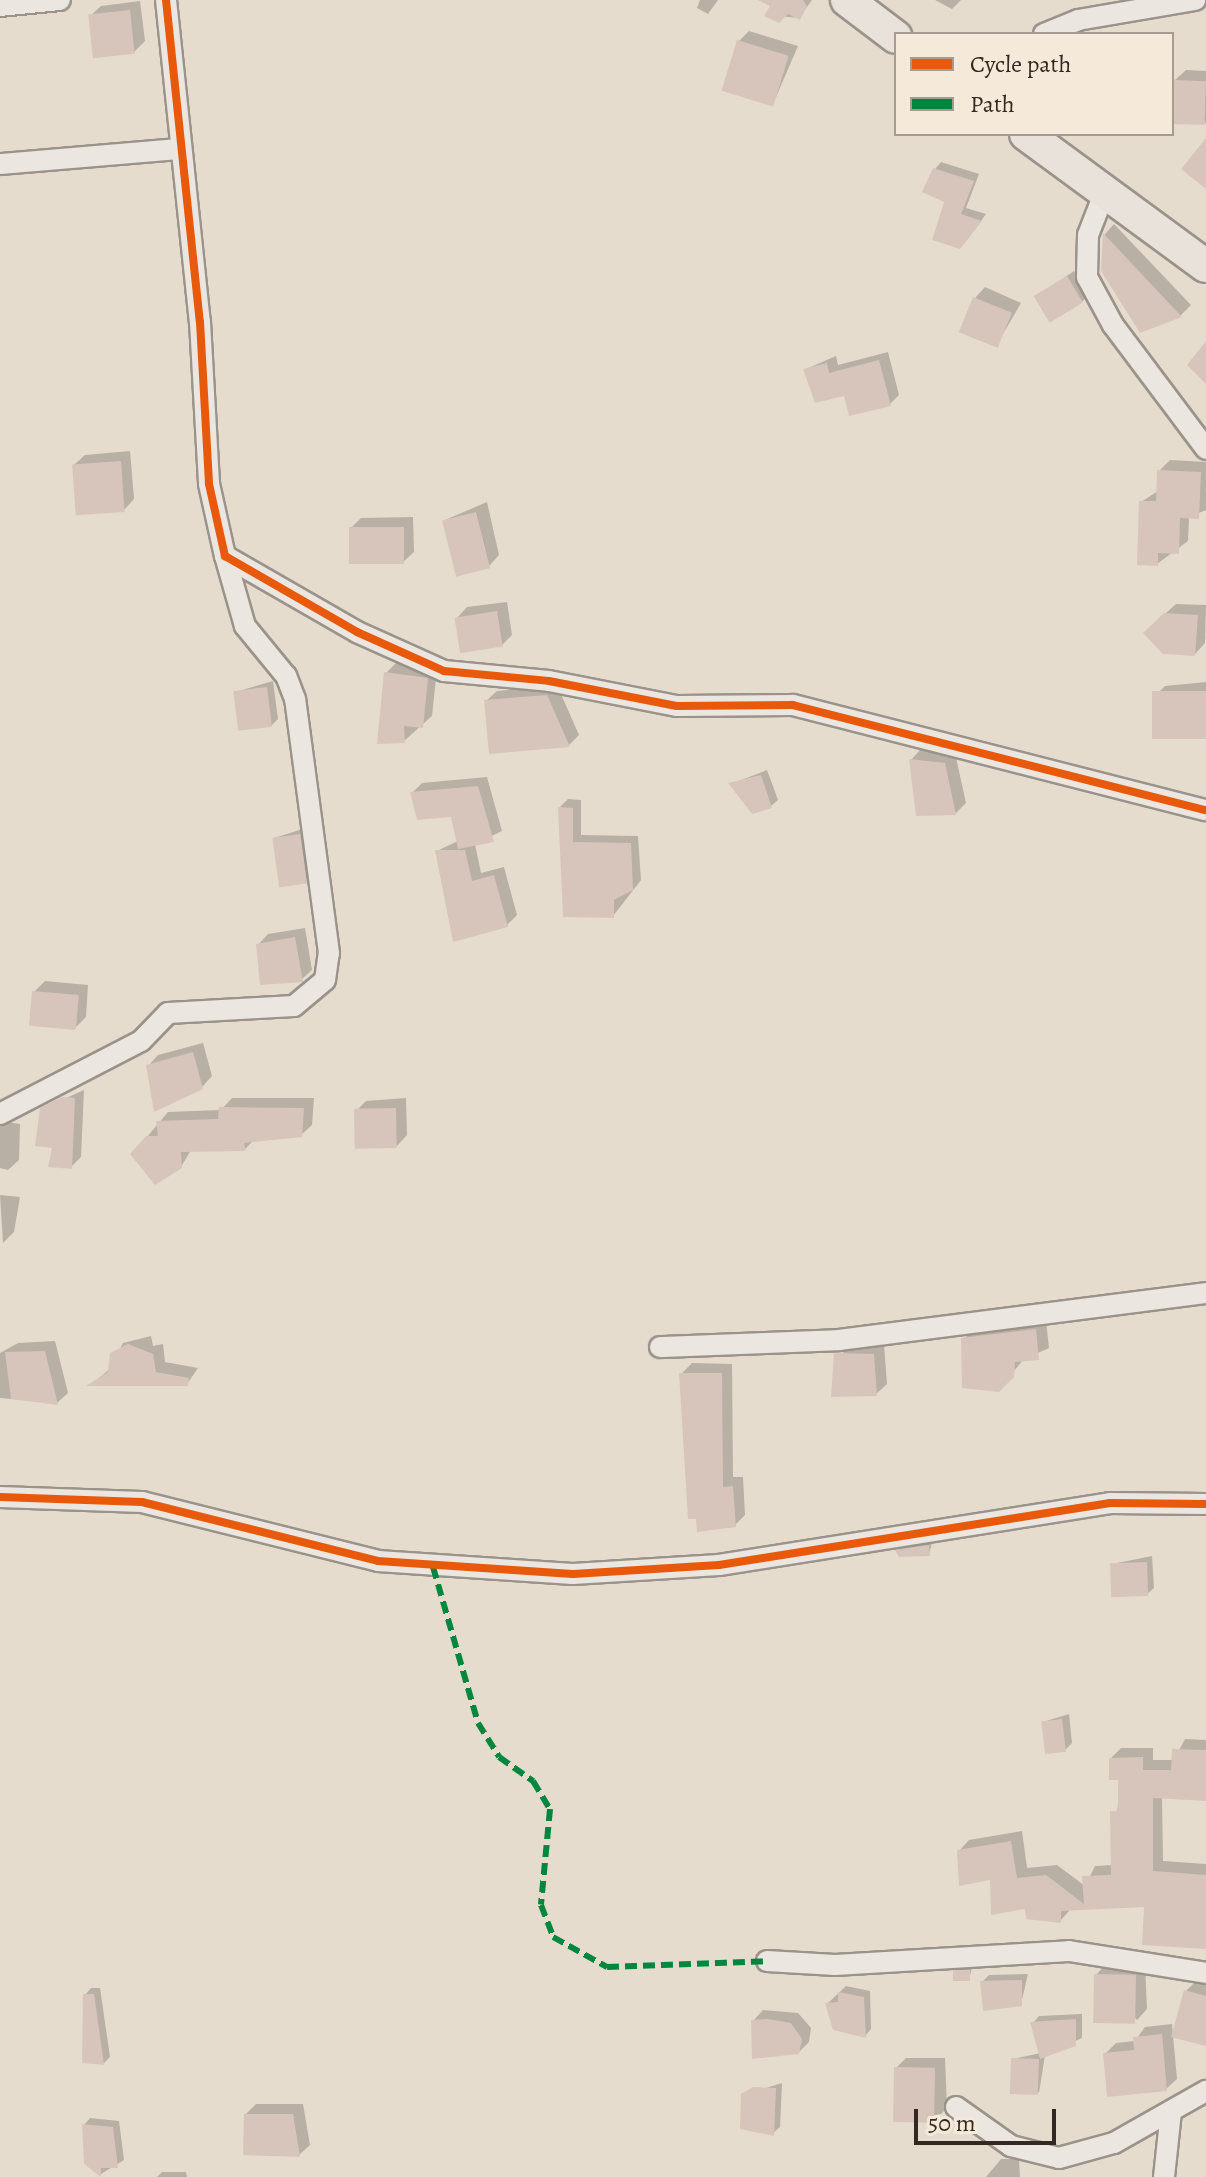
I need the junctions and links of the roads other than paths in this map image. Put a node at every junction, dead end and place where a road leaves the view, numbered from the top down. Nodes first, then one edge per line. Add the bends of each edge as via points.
1 (60, 0) edge
2 (166, 0) edge
3 (1195, 0) edge
4 (857, 4) edge
5 (0, 6) edge
6 (1049, 32) edge
7 (894, 35) edge
8 (1029, 136) edge
9 (177, 149) junction
10 (0, 164) edge
11 (1104, 194) junction
12 (1206, 266) edge
13 (1206, 449) edge
14 (225, 556) junction
15 (1206, 810) edge
16 (0, 1114) edge
17 (1206, 1293) edge
18 (660, 1347) dead end
19 (0, 1497) edge
20 (1206, 1504) edge
21 (767, 1961) dead end
22 (1206, 1973) edge
23 (1206, 2091) edge
24 (956, 2107) dead end
25 (1171, 2111) junction
26 (1164, 2177) edge

1 - 5 street
2 - 9 street
3 - 6 street via 1078,20
4 - 7 main road
8 - 11 main road
9 - 10 street
9 - 14 street via 200,322 212,516
11 - 12 main road
11 - 13 street via 1088,235 1087,277 1113,325
14 - 15 street via 357,632 444,671 528,678 677,706 793,705
14 - 16 street via 245,626 286,676 295,699 329,953 325,980 294,1006 168,1013 141,1041
17 - 18 street via 839,1340
19 - 20 street via 142,1502 363,1558 573,1574 719,1565 1110,1503
21 - 22 street via 835,1965 1069,1951
23 - 25 street
24 - 25 street via 1011,2146 1059,2158 1114,2143
25 - 26 street

